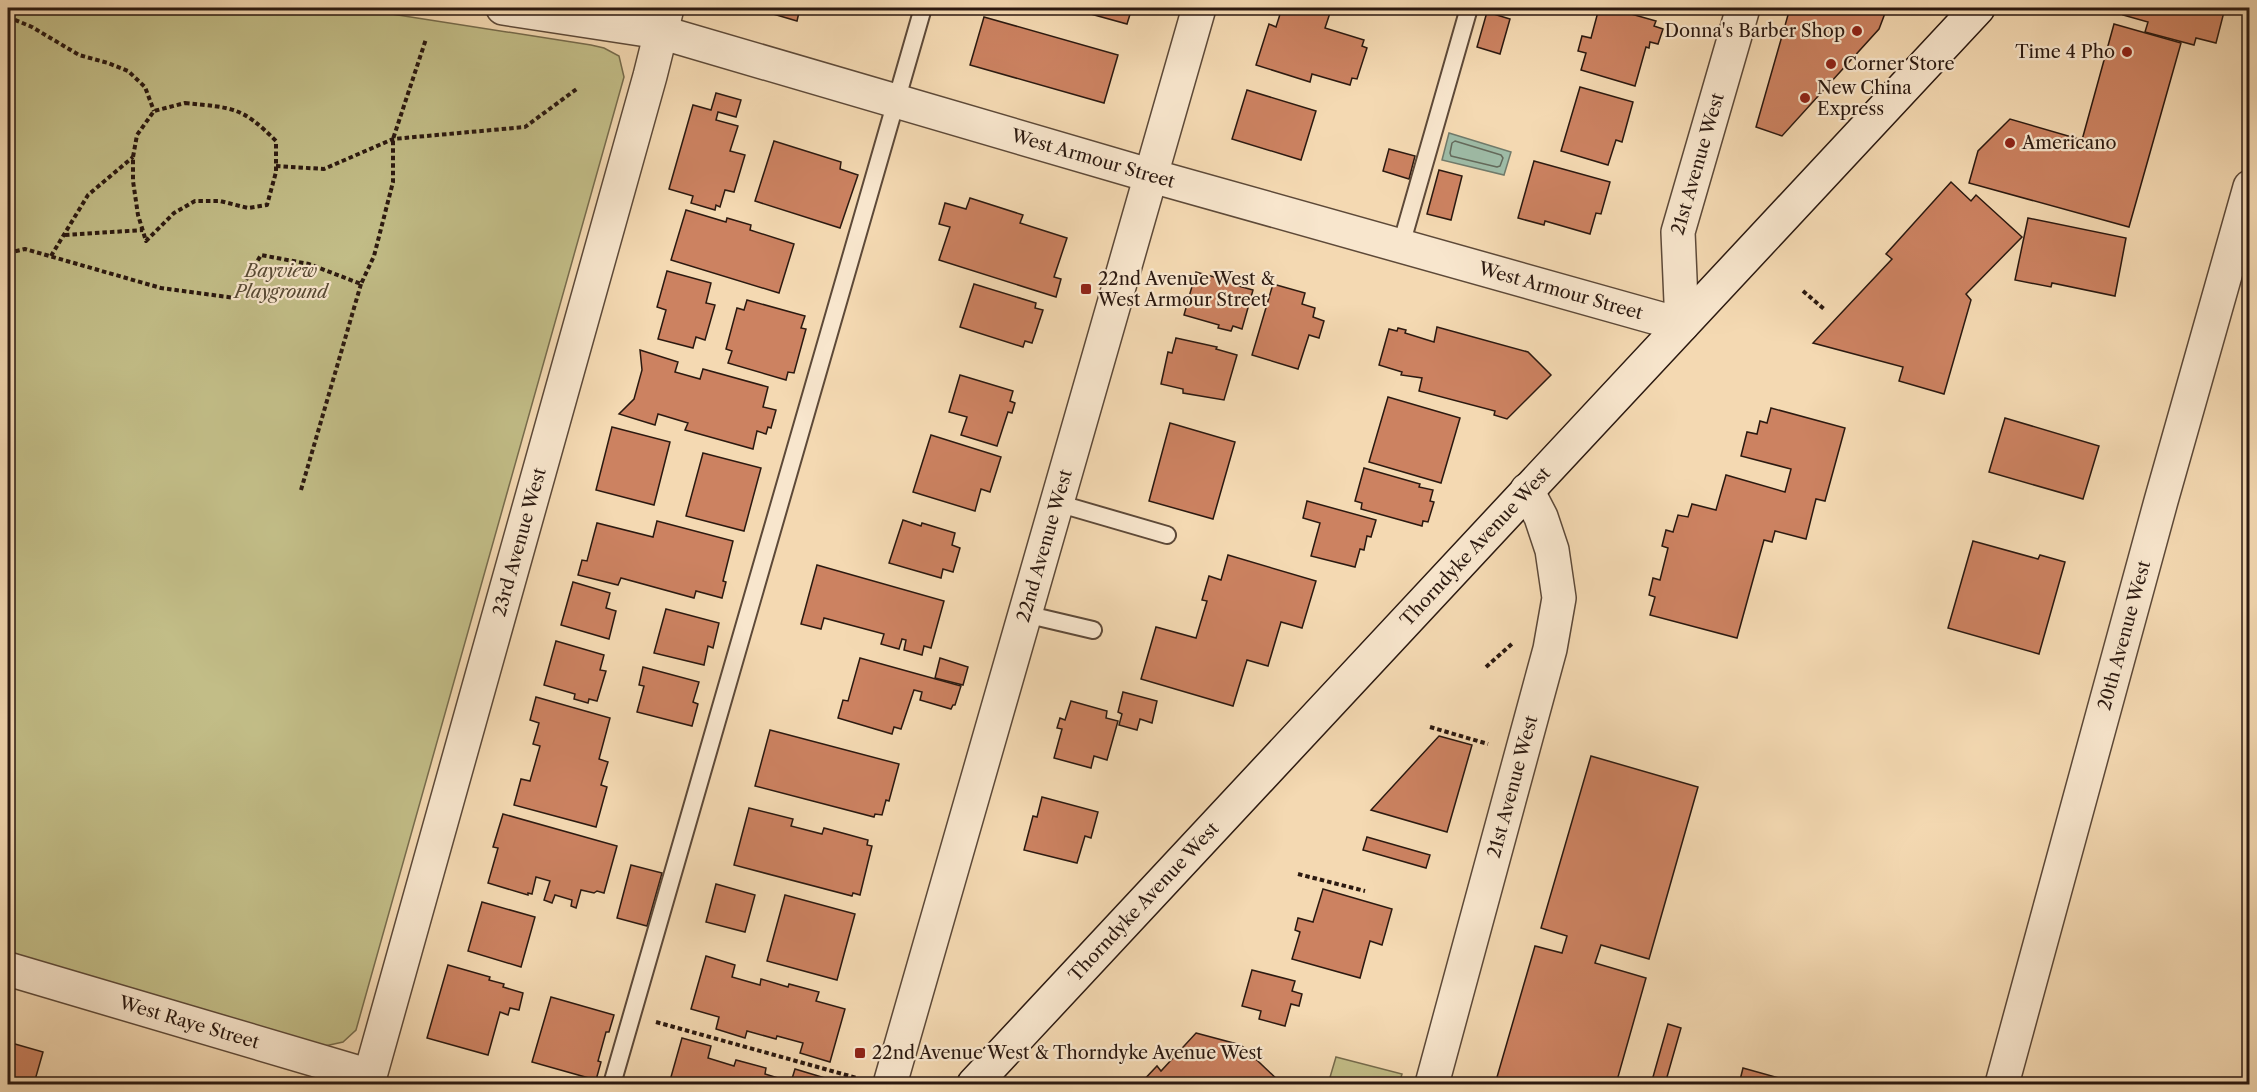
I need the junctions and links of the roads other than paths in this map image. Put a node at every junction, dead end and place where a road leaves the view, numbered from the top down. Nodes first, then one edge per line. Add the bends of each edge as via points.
1 (503, 8) edge
2 (923, 8) edge
3 (1199, 8) edge
4 (1469, 8) edge
5 (1743, 8) edge
6 (1978, 8) edge
7 (664, 20) edge
8 (897, 99) junction
9 (1152, 176) junction
10 (2250, 187) edge
11 (1401, 245) junction
12 (1682, 325) junction
13 (1527, 490) junction
14 (1057, 503) junction
15 (1167, 535) dead end
16 (1025, 614) junction
17 (1093, 630) dead end
18 (8, 969) edge
19 (370, 1076) joint
20 (612, 1084) edge
21 (890, 1084) edge
22 (974, 1084) edge
23 (1432, 1084) edge
24 (2002, 1084) edge

1 - 7 street, West Armour Street
2 - 8 lane
3 - 9 street, 22nd Avenue West
4 - 11 lane
5 - 12 street, 21st Avenue West via 1678,232
6 - 12 street, Thorndyke Avenue West
7 - 8 street, West Armour Street
7 - 19 street, 23rd Avenue West
8 - 9 street, West Armour Street
8 - 20 lane
9 - 11 street, West Armour Street
9 - 14 street, 22nd Avenue West
10 - 24 street, 20th Avenue West
11 - 12 street, West Armour Street
12 - 13 street, Thorndyke Avenue West
13 - 22 street, Thorndyke Avenue West
13 - 23 street, 21st Avenue West via 1552,550 1559,598 1547,661
14 - 15 lane
14 - 16 street, 22nd Avenue West
16 - 17 lane
16 - 21 street, 22nd Avenue West
18 - 19 street, West Raye Street

